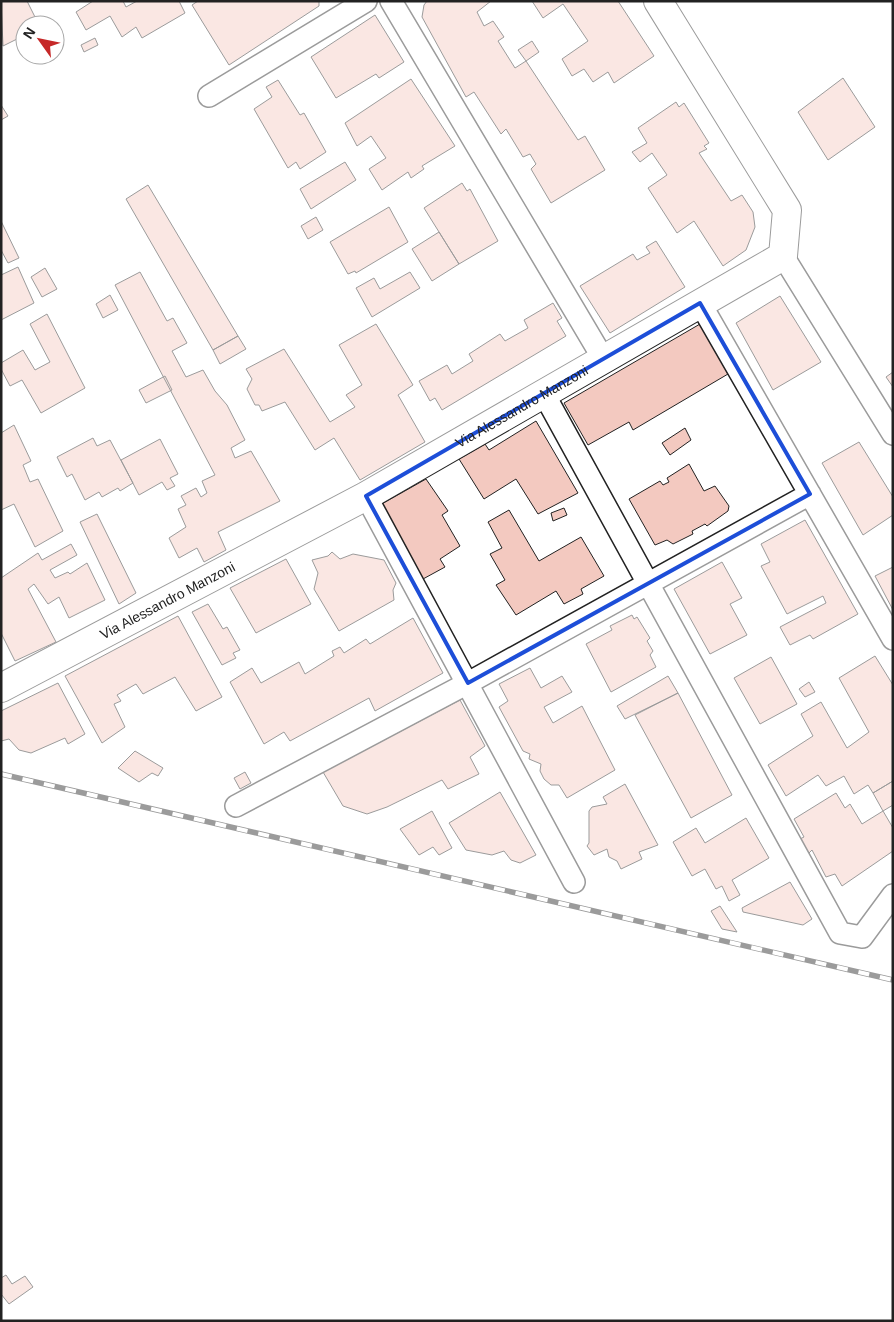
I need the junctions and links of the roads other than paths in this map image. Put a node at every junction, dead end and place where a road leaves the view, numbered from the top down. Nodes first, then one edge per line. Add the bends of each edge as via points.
1 (366, 1) edge
2 (391, 1) edge
3 (666, 4) edge
4 (210, 96) dead end
5 (783, 256) junction
6 (700, 303) junction
7 (604, 360) junction
8 (544, 394) junction
9 (893, 434) edge
10 (810, 494) junction
11 (366, 496) junction
12 (649, 582) junction
13 (893, 639) edge
14 (468, 683) junction
15 (1, 688) edge
16 (236, 806) dead end
17 (574, 882) dead end
18 (893, 895) edge

1 - 4 street
2 - 7 street
3 - 5 main road via 787,210
5 - 6 main road, Via Alessandro Manzoni
5 - 9 street
6 - 7 main road, Via Alessandro Manzoni
6 - 10 street
7 - 8 main road, Via Alessandro Manzoni
8 - 11 main road, Via Alessandro Manzoni
8 - 12 street
10 - 12 street
10 - 13 street
11 - 14 street
11 - 15 main road, Via Alessandro Manzoni
12 - 14 street
12 - 18 street via 840,933 862,937
14 - 16 street
14 - 17 street

